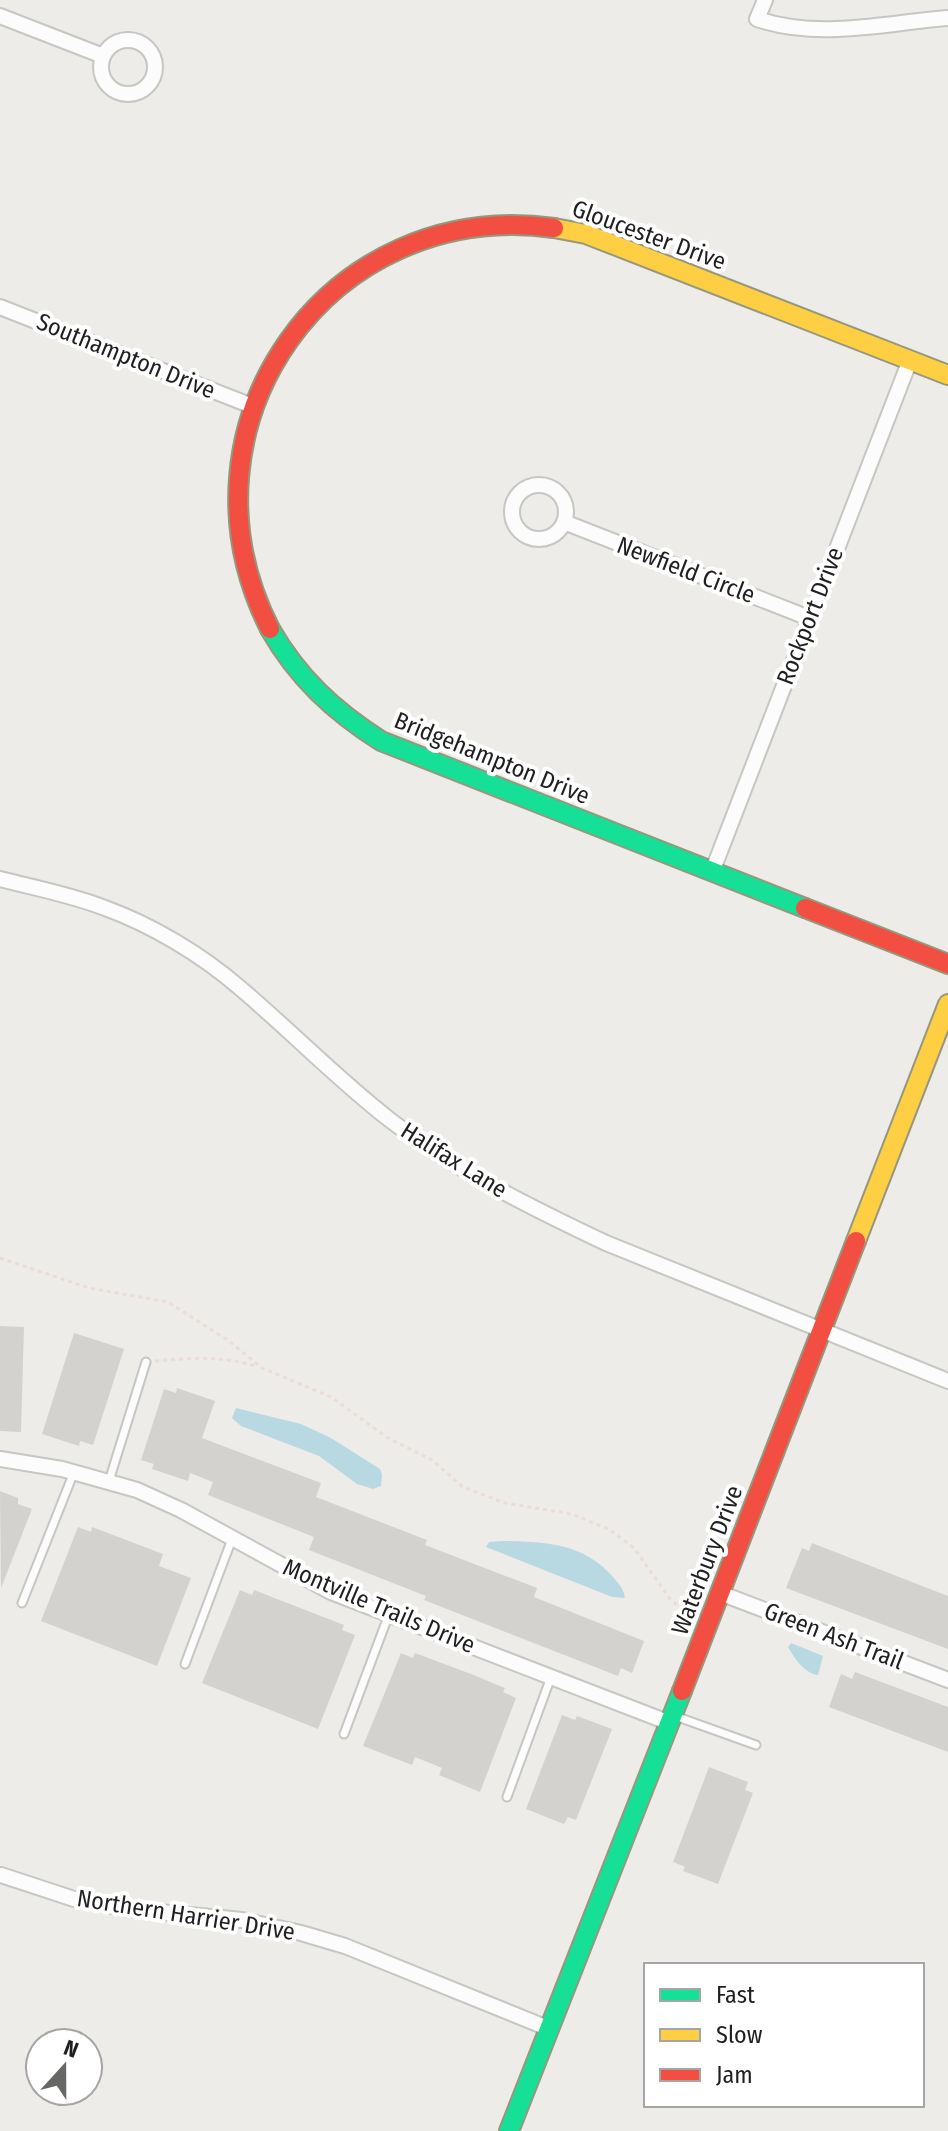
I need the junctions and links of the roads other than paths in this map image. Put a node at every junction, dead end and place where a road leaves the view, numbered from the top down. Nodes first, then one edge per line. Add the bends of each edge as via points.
1 (765, 0) edge
2 (0, 16) edge
3 (948, 18) edge
4 (103, 56) dead end
5 (0, 307) edge
6 (910, 360) junction
7 (948, 375) edge
8 (252, 406) junction
9 (564, 522) dead end
10 (809, 618) junction
11 (712, 872) junction
12 (0, 879) edge
13 (948, 964) edge
14 (948, 1004) edge
15 (822, 1330) junction
16 (146, 1362) road end
17 (948, 1381) edge
18 (0, 1459) edge
19 (74, 1472) junction
20 (109, 1481) junction
21 (232, 1539) junction
22 (720, 1593) junction
23 (22, 1603) dead end
24 (389, 1614) junction
25 (185, 1664) dead end
26 (551, 1677) junction
27 (948, 1680) edge
28 (672, 1719) junction
29 (344, 1734) dead end
30 (756, 1745) dead end
31 (507, 1797) dead end
32 (1, 1875) edge
33 (550, 2029) junction
34 (509, 2131) edge

1 - 3 street via 757,19 778,26 864,29
2 - 4 street
5 - 8 street, Southampton Drive
6 - 7 street, Gloucester Drive
6 - 8 street, Gloucester Drive via 586,234 553,227 486,225 416,241 329,292 282,346
6 - 10 street, Rockport Drive
8 - 11 street, Bridgehampton Drive via 236,493 243,560 254,596 283,652 327,703 381,741
9 - 10 street, Newfield Circle
10 - 11 street, Rockport Drive
11 - 13 street, Bridgehampton Drive
12 - 15 street, Halifax Lane via 106,908 200,959 392,1122 510,1195 606,1243
14 - 15 street, Waterbury Drive
15 - 17 street, Halifax Lane
15 - 22 street, Waterbury Drive
16 - 20 lane
18 - 19 street, Montville Trails Drive
19 - 20 street, Montville Trails Drive
19 - 23 lane
20 - 21 street, Montville Trails Drive via 171,1505
21 - 24 street, Montville Trails Drive via 331,1592
21 - 25 lane
22 - 27 street, Green Ash Trail
22 - 28 street, Waterbury Drive
24 - 26 street, Montville Trails Drive
24 - 29 lane
26 - 28 street, Montville Trails Drive
26 - 31 lane
28 - 30 lane
28 - 33 street, Waterbury Drive
32 - 33 street, Northern Harrier Drive via 74,1899 242,1920 301,1933
33 - 34 street, Waterbury Drive

